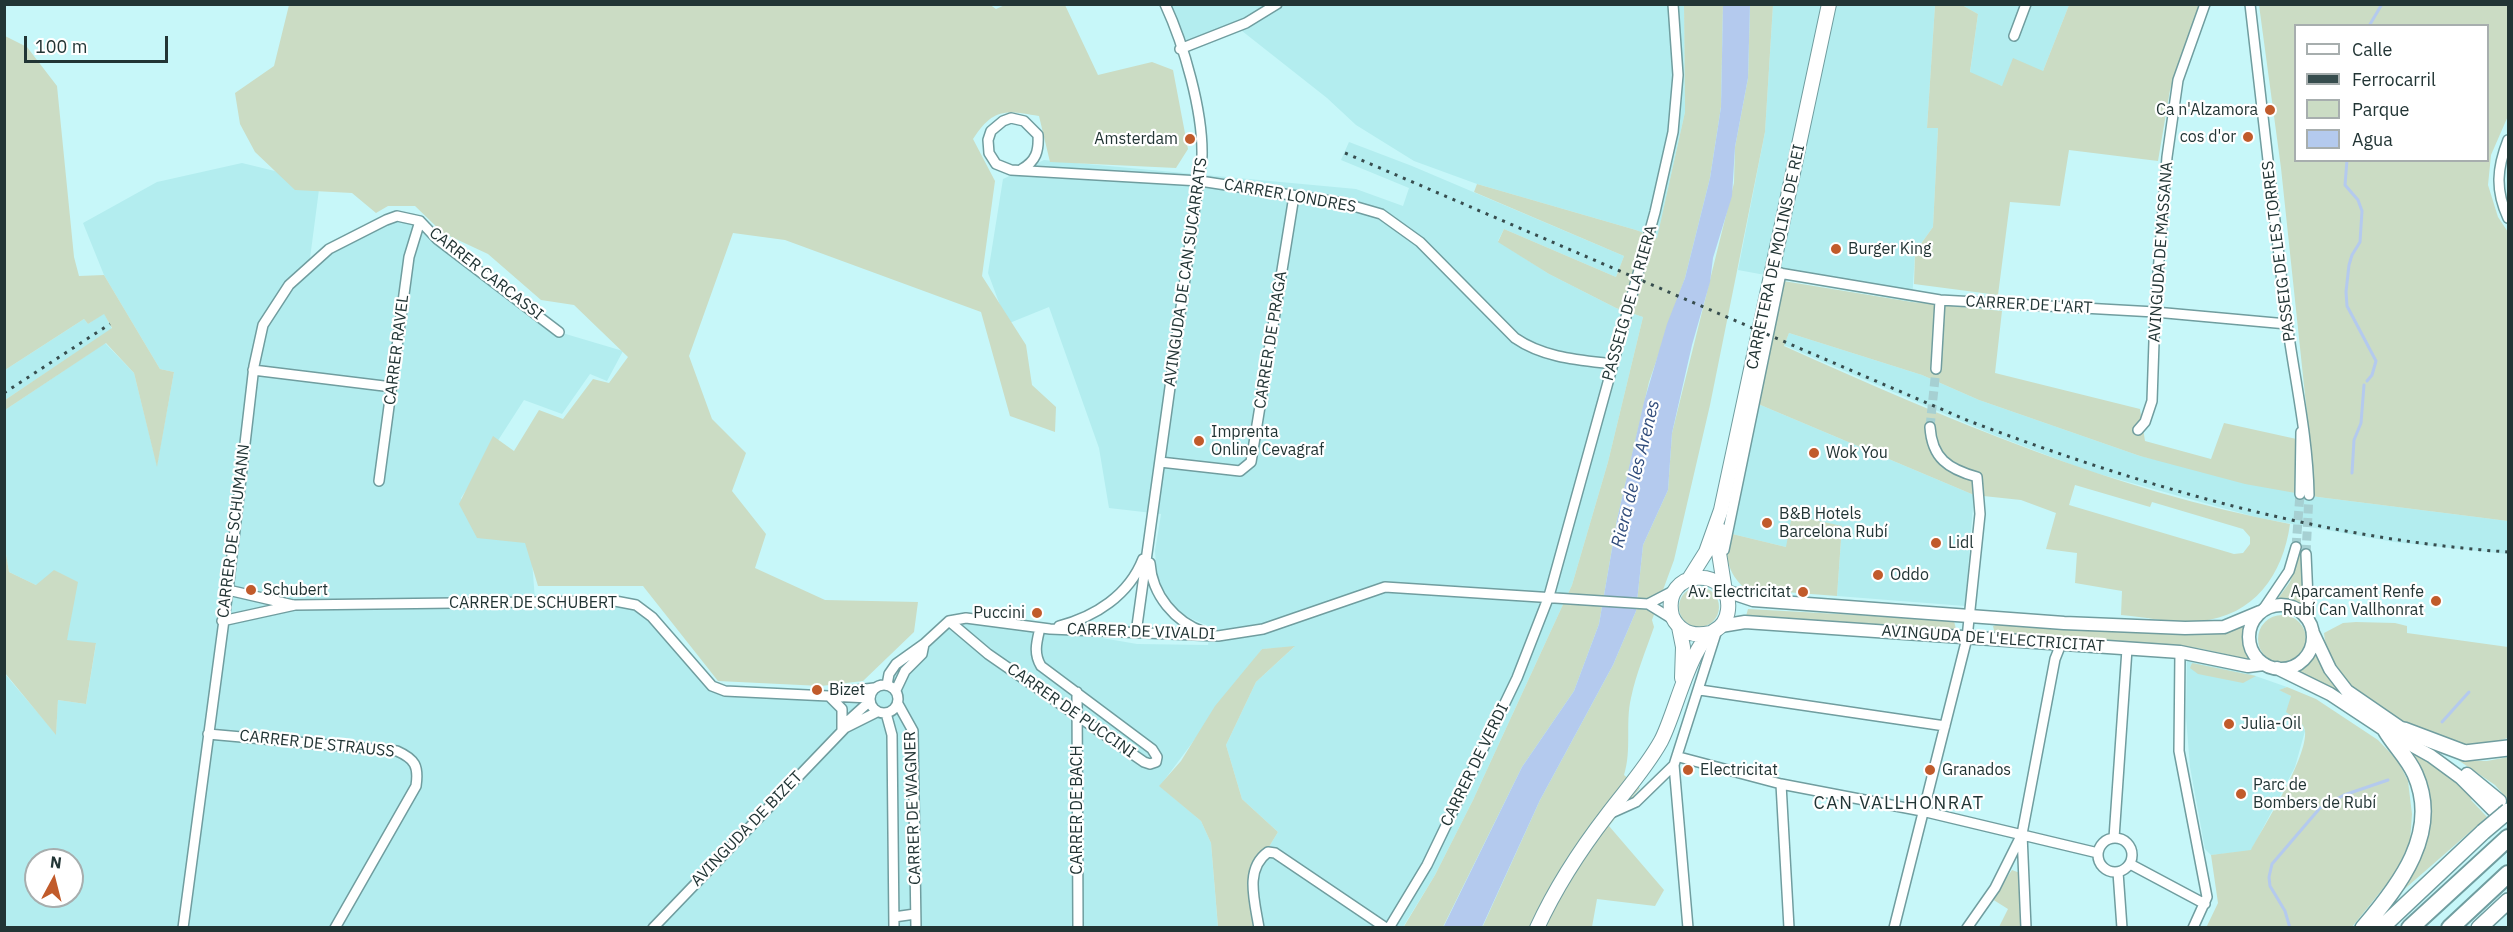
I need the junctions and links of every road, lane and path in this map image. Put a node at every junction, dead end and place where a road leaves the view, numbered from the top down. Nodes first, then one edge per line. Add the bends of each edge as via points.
1 (1165, 4) edge
2 (1277, 4) edge
3 (1673, 4) edge
4 (1829, 4) edge
5 (2026, 4) edge
6 (2205, 4) edge
7 (2250, 4) edge
8 (2014, 36) dead end
9 (1180, 49) junction
10 (2508, 140) edge
11 (1022, 169) junction
12 (1200, 181) junction
13 (1294, 196) junction
14 (2508, 218) edge
15 (416, 220) junction
16 (1777, 272) junction
17 (1940, 300) junction
18 (2156, 312) junction
19 (2288, 324) junction
20 (559, 332) dead end
21 (1613, 364) junction
22 (1936, 369) tunnel mouth
23 (253, 370) junction
24 (392, 387) junction
25 (1930, 427) tunnel mouth
26 (2138, 430) dead end
27 (1160, 462) junction
28 (380, 481) dead end
29 (2304, 494) tunnel mouth
30 (1721, 510) junction
31 (1149, 543) junction
32 (2296, 547) tunnel mouth
33 (2306, 554) tunnel mouth
34 (1689, 579) junction
35 (1724, 585) junction
36 (228, 590) junction
37 (1675, 590) junction
38 (1549, 596) junction
39 (1648, 604) junction
40 (295, 606) junction
41 (2261, 611) junction
42 (1970, 615) junction
43 (222, 621) junction
44 (949, 621) junction
45 (1676, 623) junction
46 (1045, 628) junction
47 (2311, 628) junction
48 (1716, 630) junction
49 (1136, 633) junction
50 (1218, 636) junction
51 (1967, 638) junction
52 (2061, 644) junction
53 (2127, 649) junction
54 (2180, 652) junction
55 (2264, 664) junction
56 (2277, 668) junction
57 (891, 687) junction
58 (874, 688) junction
59 (1700, 690) junction
60 (1077, 692) junction
61 (1681, 692) junction
62 (830, 696) junction
63 (842, 697) junction
64 (870, 700) junction
65 (898, 704) junction
66 (882, 713) junction
67 (1077, 716) junction
68 (1945, 726) junction
69 (843, 729) junction
70 (2404, 730) junction
71 (2386, 731) junction
72 (208, 734) junction
73 (2508, 748) edge
74 (1677, 761) junction
75 (1781, 784) junction
76 (2501, 807) edge
77 (1922, 811) junction
78 (1606, 815) junction
79 (2022, 834) junction
80 (2114, 838) junction
81 (2502, 843) edge
82 (2098, 853) junction
83 (2130, 864) junction
84 (2118, 873) junction
85 (2508, 874) edge
86 (2508, 901) edge
87 (2205, 904) junction
88 (915, 914) junction
89 (894, 917) junction
90 (183, 927) edge
91 (336, 927) edge
92 (653, 927) edge
93 (889, 927) edge
94 (894, 927) edge
95 (916, 927) edge
96 (1078, 927) edge
97 (1259, 927) edge
98 (1388, 927) edge
99 (1538, 927) edge
100 (1688, 927) edge
101 (1789, 927) edge
102 (1894, 927) edge
103 (1967, 927) edge
104 (2026, 927) edge
105 (2122, 927) edge
106 (2193, 927) edge
107 (2363, 927) edge
108 (2381, 927) edge
109 (2410, 927) edge
110 (2450, 927) edge
111 (2479, 927) edge

1 - 9 street, AVINGUDA DE CAN SUCARRATS
2 - 9 street via 1246,23
3 - 21 street, PASSEIG DE LA RIERA via 1678,75 1673,132
4 - 16 main road, CARRETERA DE MOLINS DE REI
5 - 8 street
6 - 18 street, AVINGUDA DE MASSANA via 2178,80 2167,157
7 - 19 street, PASSEIG DE LES TORRES
9 - 12 street, AVINGUDA DE CAN SUCARRATS via 1200,118
10 - 14 street via 2498,176
11 - 11 street via 1038,153 1038,135 1024,121 1011,118 991,130 989,153 1004,168
11 - 12 street, CARRER LONDRES via 1048,174
12 - 13 street, CARRER LONDRES
12 - 27 street, AVINGUDA DE CAN SUCARRATS
13 - 21 street, CARRER LONDRES via 1343,203 1397,223 1515,339 1531,349
13 - 27 street, CARRER DE PRAGA via 1251,462 1240,471
15 - 20 street, CARRER CARCASSI
15 - 23 street, CARRER DE SCHUMANN via 398,216 366,230 329,249 302,273 263,325
15 - 24 street, CARRER RAVEL
16 - 17 street, CARRER DE L'ART
16 - 30 main road, CARRETERA DE MOLINS DE REI
16 - 35 street, CARRETERA DE MOLINS DE REI via 1723,554
17 - 18 street, CARRER DE L'ART
17 - 22 street
18 - 19 street, CARRER DE L'ART
18 - 26 street, AVINGUDA DE MASSANA via 2152,400
19 - 29 street, PASSEIG DE LES TORRES via 2302,426
21 - 38 street, PASSEIG DE LA RIERA
23 - 24 street
23 - 36 street, CARRER DE SCHUMANN
24 - 28 street, CARRER RAVEL
25 - 42 street via 1931,443 1940,460 1977,477 1980,514
27 - 31 street, AVINGUDA DE CAN SUCARRATS
30 - 34 main road, CARRETERA DE MOLINS DE REI via 1706,552
30 - 35 main road, CARRETERA DE MOLINS DE REI via 1719,554
31 - 46 street, AVINGUDA DE CAN SUCARRATS via 1141,565 1121,594 1073,623
31 - 49 street, AVINGUDA DE CAN SUCARRATS
31 - 50 street, AVINGUDA DE CAN SUCARRATS via 1151,578 1170,610 1188,626
32 - 41 street via 2289,572
33 - 47 street
34 - 35 main road via 1701,577
34 - 37 main road, CARRETERA DE MOLINS DE REI
35 - 42 street, AVINGUDA DE L'ELECTRICITAT via 1752,600
35 - 48 main road, CARRETERA DE MOLINS DE REI via 1729,608
36 - 40 street, CARRER DE SCHUBERT
36 - 43 street, CARRER DE SCHUMANN
37 - 39 street
37 - 45 main road via 1670,605
38 - 39 street, CARRER DE VIVALDI
38 - 50 street, CARRER DE VIVALDI via 1385,586 1263,629
38 - 98 street, CARRER DE VERDI via 1517,678 1420,880
39 - 45 street, CARRER DE VIVALDI
40 - 43 street, CARRER DE SCHUBERT
40 - 62 street, CARRER DE SCHUBERT via 615,601 636,605 652,617 712,686 733,692
41 - 42 street, AVINGUDA DE L'ELECTRICITAT via 2239,623 2207,629
41 - 47 street via 2283,605 2294,608
41 - 55 street via 2250,629 2249,639 2256,657
42 - 51 street
43 - 72 street, CARRER DE SCHUMANN
44 - 46 street, CARRER DE VIVALDI via 966,618
44 - 57 street via 896,664 889,674
44 - 67 street, CARRER DE PUCCINI via 988,654
45 - 48 main road via 1693,635
45 - 61 main road via 1683,654
46 - 49 street, CARRER DE VIVALDI
46 - 60 street, CARRER DE PUCCINI via 1036,658
47 - 56 street via 2309,652 2287,668
47 - 70 street via 2330,669 2347,691
48 - 51 street, AVINGUDA DE L'ELECTRICITAT via 1745,622
48 - 59 street
48 - 61 main road via 1696,652
49 - 50 street, CARRER DE VIVALDI
51 - 52 street, AVINGUDA DE L'ELECTRICITAT
51 - 68 street
52 - 53 street, AVINGUDA DE L'ELECTRICITAT
52 - 79 street
53 - 54 street, AVINGUDA DE L'ELECTRICITAT
53 - 80 street
54 - 55 street, AVINGUDA DE L'ELECTRICITAT via 2248,666
54 - 87 street via 2179,751 2207,897
55 - 56 street
56 - 71 street via 2330,694
57 - 58 street, CARRER DE SCHUBERT
57 - 65 street
58 - 63 street, CARRER DE SCHUBERT via 849,691
58 - 64 street
59 - 68 street
59 - 74 street
60 - 67 street, CARRER DE BACH
60 - 67 street, CARRER DE PUCCINI via 1152,749 1156,762 1144,762
61 - 78 main road via 1661,741
62 - 63 street, CARRER DE SCHUBERT
62 - 69 street via 842,709
63 - 64 street, CARRER DE SCHUBERT
64 - 66 street
64 - 69 street, AVINGUDA DE BIZET
65 - 66 street, AVINGUDA DE BIZET
65 - 88 street, CARRER DE WAGNER via 913,731
66 - 69 street, AVINGUDA DE BIZET
66 - 89 street, CARRER DE WAGNER via 892,735
67 - 96 street, CARRER DE BACH
68 - 77 street
69 - 92 street, AVINGUDA DE BIZET
70 - 73 highway via 2465,753
70 - 76 street via 2484,787
71 - 76 street via 2453,771
71 - 107 highway via 2415,774 2423,799 2422,827 2412,862
72 - 90 street, CARRER DE SCHUMANN
72 - 91 street, CARRER DE STRAUSS via 397,751 416,764 416,786
74 - 75 street
74 - 78 street via 1635,802
74 - 100 street
75 - 77 street
75 - 101 street
76 - 108 highway, bridge via 2483,832
77 - 79 street
77 - 102 street
78 - 99 main road via 1575,859
79 - 82 street
79 - 103 street via 1995,888
79 - 104 street
80 - 82 street via 2104,843
80 - 83 street via 2131,847
81 - 109 highway
82 - 84 street via 2102,866
83 - 84 street
83 - 87 street
84 - 105 street
85 - 110 highway
86 - 111 highway
87 - 106 street
88 - 89 street
88 - 95 street, CARRER DE WAGNER
89 - 93 street
89 - 94 street, CARRER DE WAGNER
97 - 98 street via 1253,883 1259,858 1268,852

